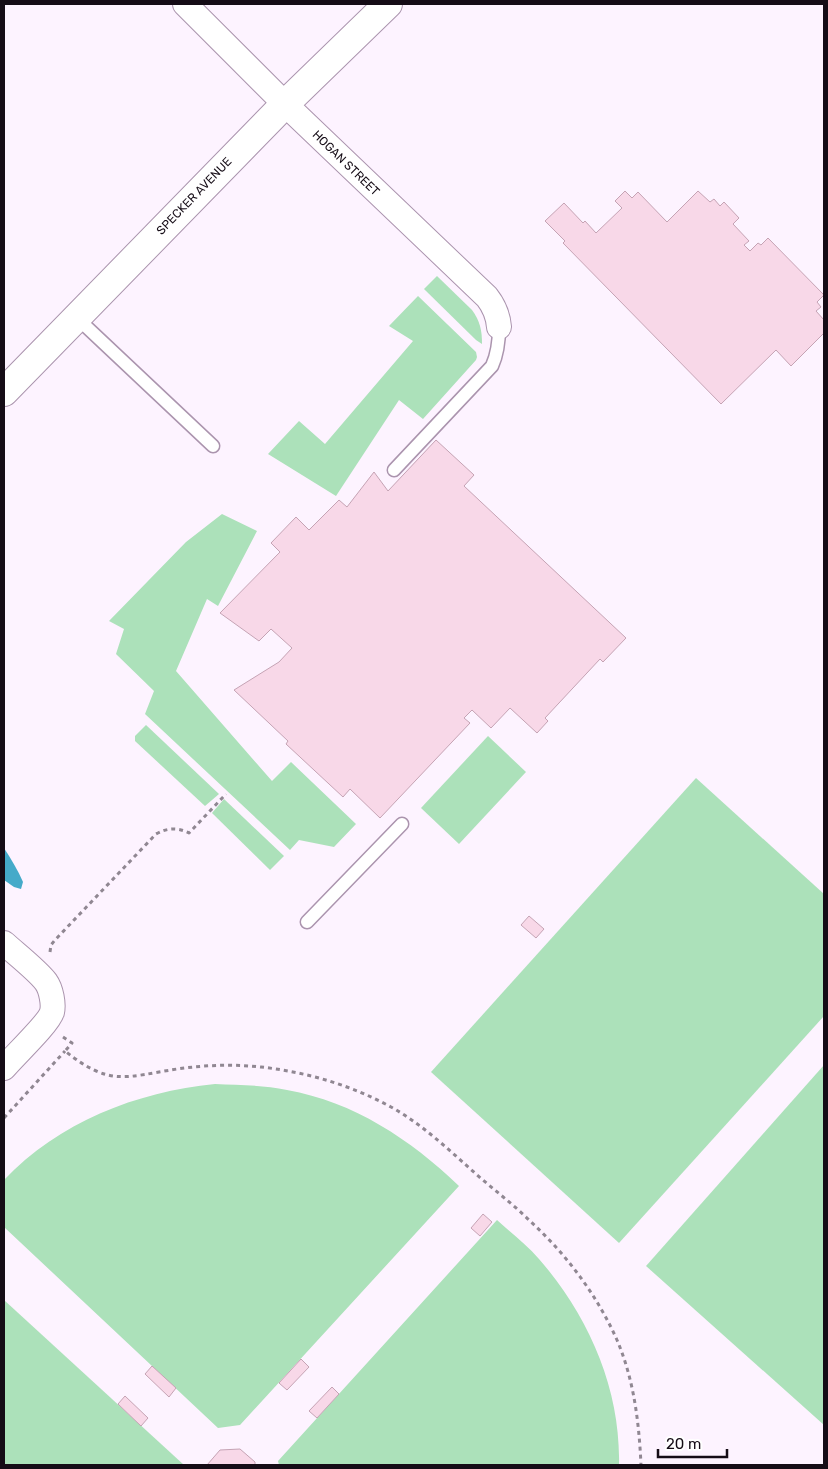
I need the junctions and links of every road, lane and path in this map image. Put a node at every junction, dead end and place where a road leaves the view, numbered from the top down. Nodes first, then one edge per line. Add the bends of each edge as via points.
1 (185, 4) edge
2 (388, 4) edge
3 (284, 104) junction
4 (76, 317) junction
5 (499, 327) joint
6 (4, 392) edge
7 (213, 446) dead end
8 (394, 470) dead end
9 (226, 794) dead end
10 (402, 824) dead end
11 (307, 922) dead end
12 (4, 942) edge
13 (52, 961) dead end
14 (60, 1034) dead end
15 (65, 1051) junction
16 (4, 1068) edge
17 (4, 1118) edge
18 (641, 1465) edge

1 - 3 street, HOGAN STREET
2 - 3 street, SPECKER AVENUE
3 - 4 street, SPECKER AVENUE
3 - 5 street, HOGAN STREET via 487,297 498,316
4 - 6 street, SPECKER AVENUE
4 - 7 lane
5 - 8 lane via 499,343 492,366
9 - 13 path via 189,833 172,828 156,834 51,945
10 - 11 lane
12 - 16 street via 46,982 52,1012
14 - 15 path via 72,1043
15 - 17 path
15 - 18 path via 89,1069 130,1078 176,1069 238,1065 314,1076 391,1107 415,1123 530,1221 571,1265 601,1309 626,1362 633,1387

